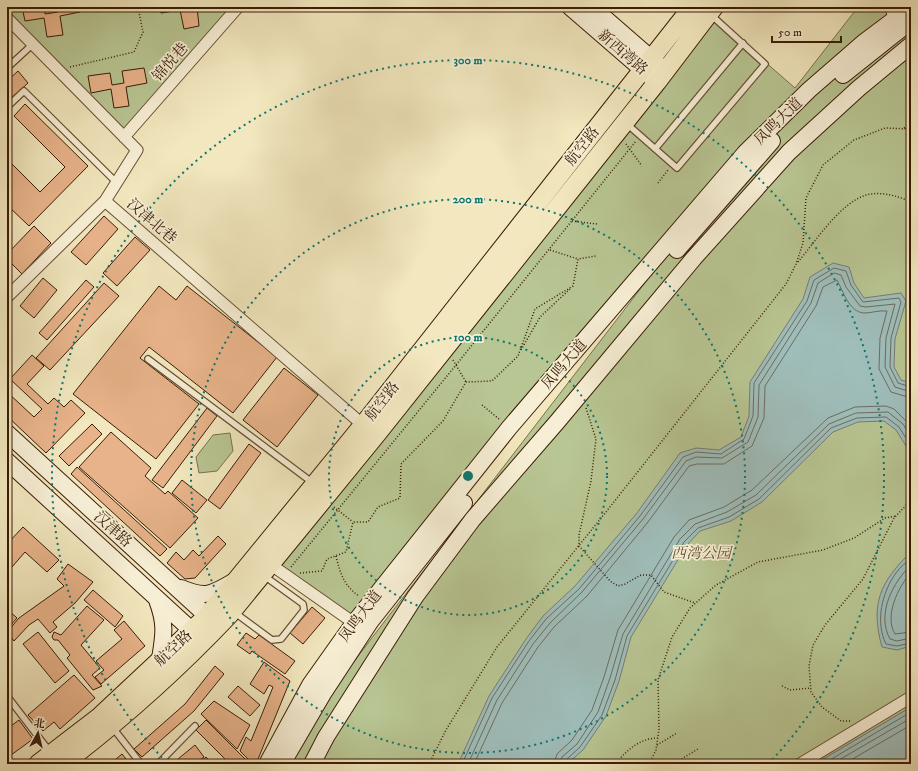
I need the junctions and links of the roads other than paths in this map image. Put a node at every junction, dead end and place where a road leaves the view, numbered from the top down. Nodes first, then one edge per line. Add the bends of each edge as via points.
1 (238, 7) edge
2 (570, 7) edge
3 (592, 7) edge
4 (692, 7) edge
5 (911, 7) edge
6 (711, 10) edge
7 (7, 18) edge
8 (911, 21) edge
9 (893, 24) edge
10 (743, 43) junction
11 (33, 44) junction
12 (911, 45) edge
13 (898, 56) junction
14 (647, 64) junction
15 (7, 68) edge
16 (661, 76) junction
17 (7, 107) edge
18 (621, 127) junction
19 (124, 137) junction
20 (655, 149) junction
21 (117, 183) junction
22 (106, 201) junction
23 (7, 297) edge
24 (148, 358) dead end
25 (364, 425) junction
26 (7, 433) edge
27 (7, 461) edge
28 (319, 492) junction
29 (272, 571) junction
30 (236, 580) junction
31 (174, 585) junction
32 (156, 598) junction
33 (232, 611) junction
34 (213, 621) junction
35 (354, 623) junction
36 (198, 636) junction
37 (160, 659) junction
38 (7, 696) edge
39 (911, 697) edge
40 (112, 726) junction
41 (195, 726) dead end
42 (51, 761) edge
43 (141, 764) edge
44 (158, 764) edge
45 (267, 764) edge
46 (282, 764) edge
47 (312, 764) edge
48 (800, 764) edge

1 - 19 street, 锦悦巷
2 - 14 main road, 新西湾路
3 - 14 main road, 新西湾路
4 - 14 main road, 航空路
5 - 9 main road, 凤鸣大道
6 - 10 lane
6 - 16 main road, 航空路
7 - 11 street, 汉津北巷
8 - 9 main road, 凤鸣大道
9 - 13 main road
9 - 35 main road, 凤鸣大道 via 863,44 809,90 745,153 509,428
9 - 46 main road, 凤鸣大道 via 755,158 518,434 370,622 324,692
10 - 20 lane
10 - 20 lane via 765,64 677,168
11 - 15 lane
11 - 19 street, 汉津北巷
12 - 13 main road
13 - 47 main road via 789,152 694,258 473,519 415,597 330,730
14 - 16 main road, 新西湾路
14 - 25 main road, 航空路
16 - 18 main road, 航空路
17 - 21 lane via 24,91
18 - 20 lane via 640,136
18 - 28 main road, 航空路 via 446,347
19 - 21 street, 汉津北巷 via 137,150
21 - 22 street, 汉津北巷
22 - 23 street
22 - 25 street, 汉津北巷
24 - 28 lane
25 - 28 main road, 航空路
26 - 31 main road, 汉津路
27 - 32 main road, 汉津路
28 - 29 main road, 航空路
28 - 30 main road, 航空路
29 - 33 main road, 航空路
29 - 33 lane via 303,604 304,610 281,639 272,640
29 - 35 street
30 - 31 main road via 214,593 197,595
30 - 34 main road, 航空路
31 - 34 main road, 汉津路
32 - 36 main road, 汉津路
32 - 37 main road via 164,618
33 - 34 main road, 航空路
34 - 36 main road, 航空路
35 - 45 main road, 凤鸣大道 via 310,685
36 - 37 main road, 航空路
36 - 40 main road, 航空路
37 - 42 main road, 航空路
38 - 42 lane
39 - 48 street
40 - 42 main road, 航空路
40 - 43 lane
41 - 44 lane

